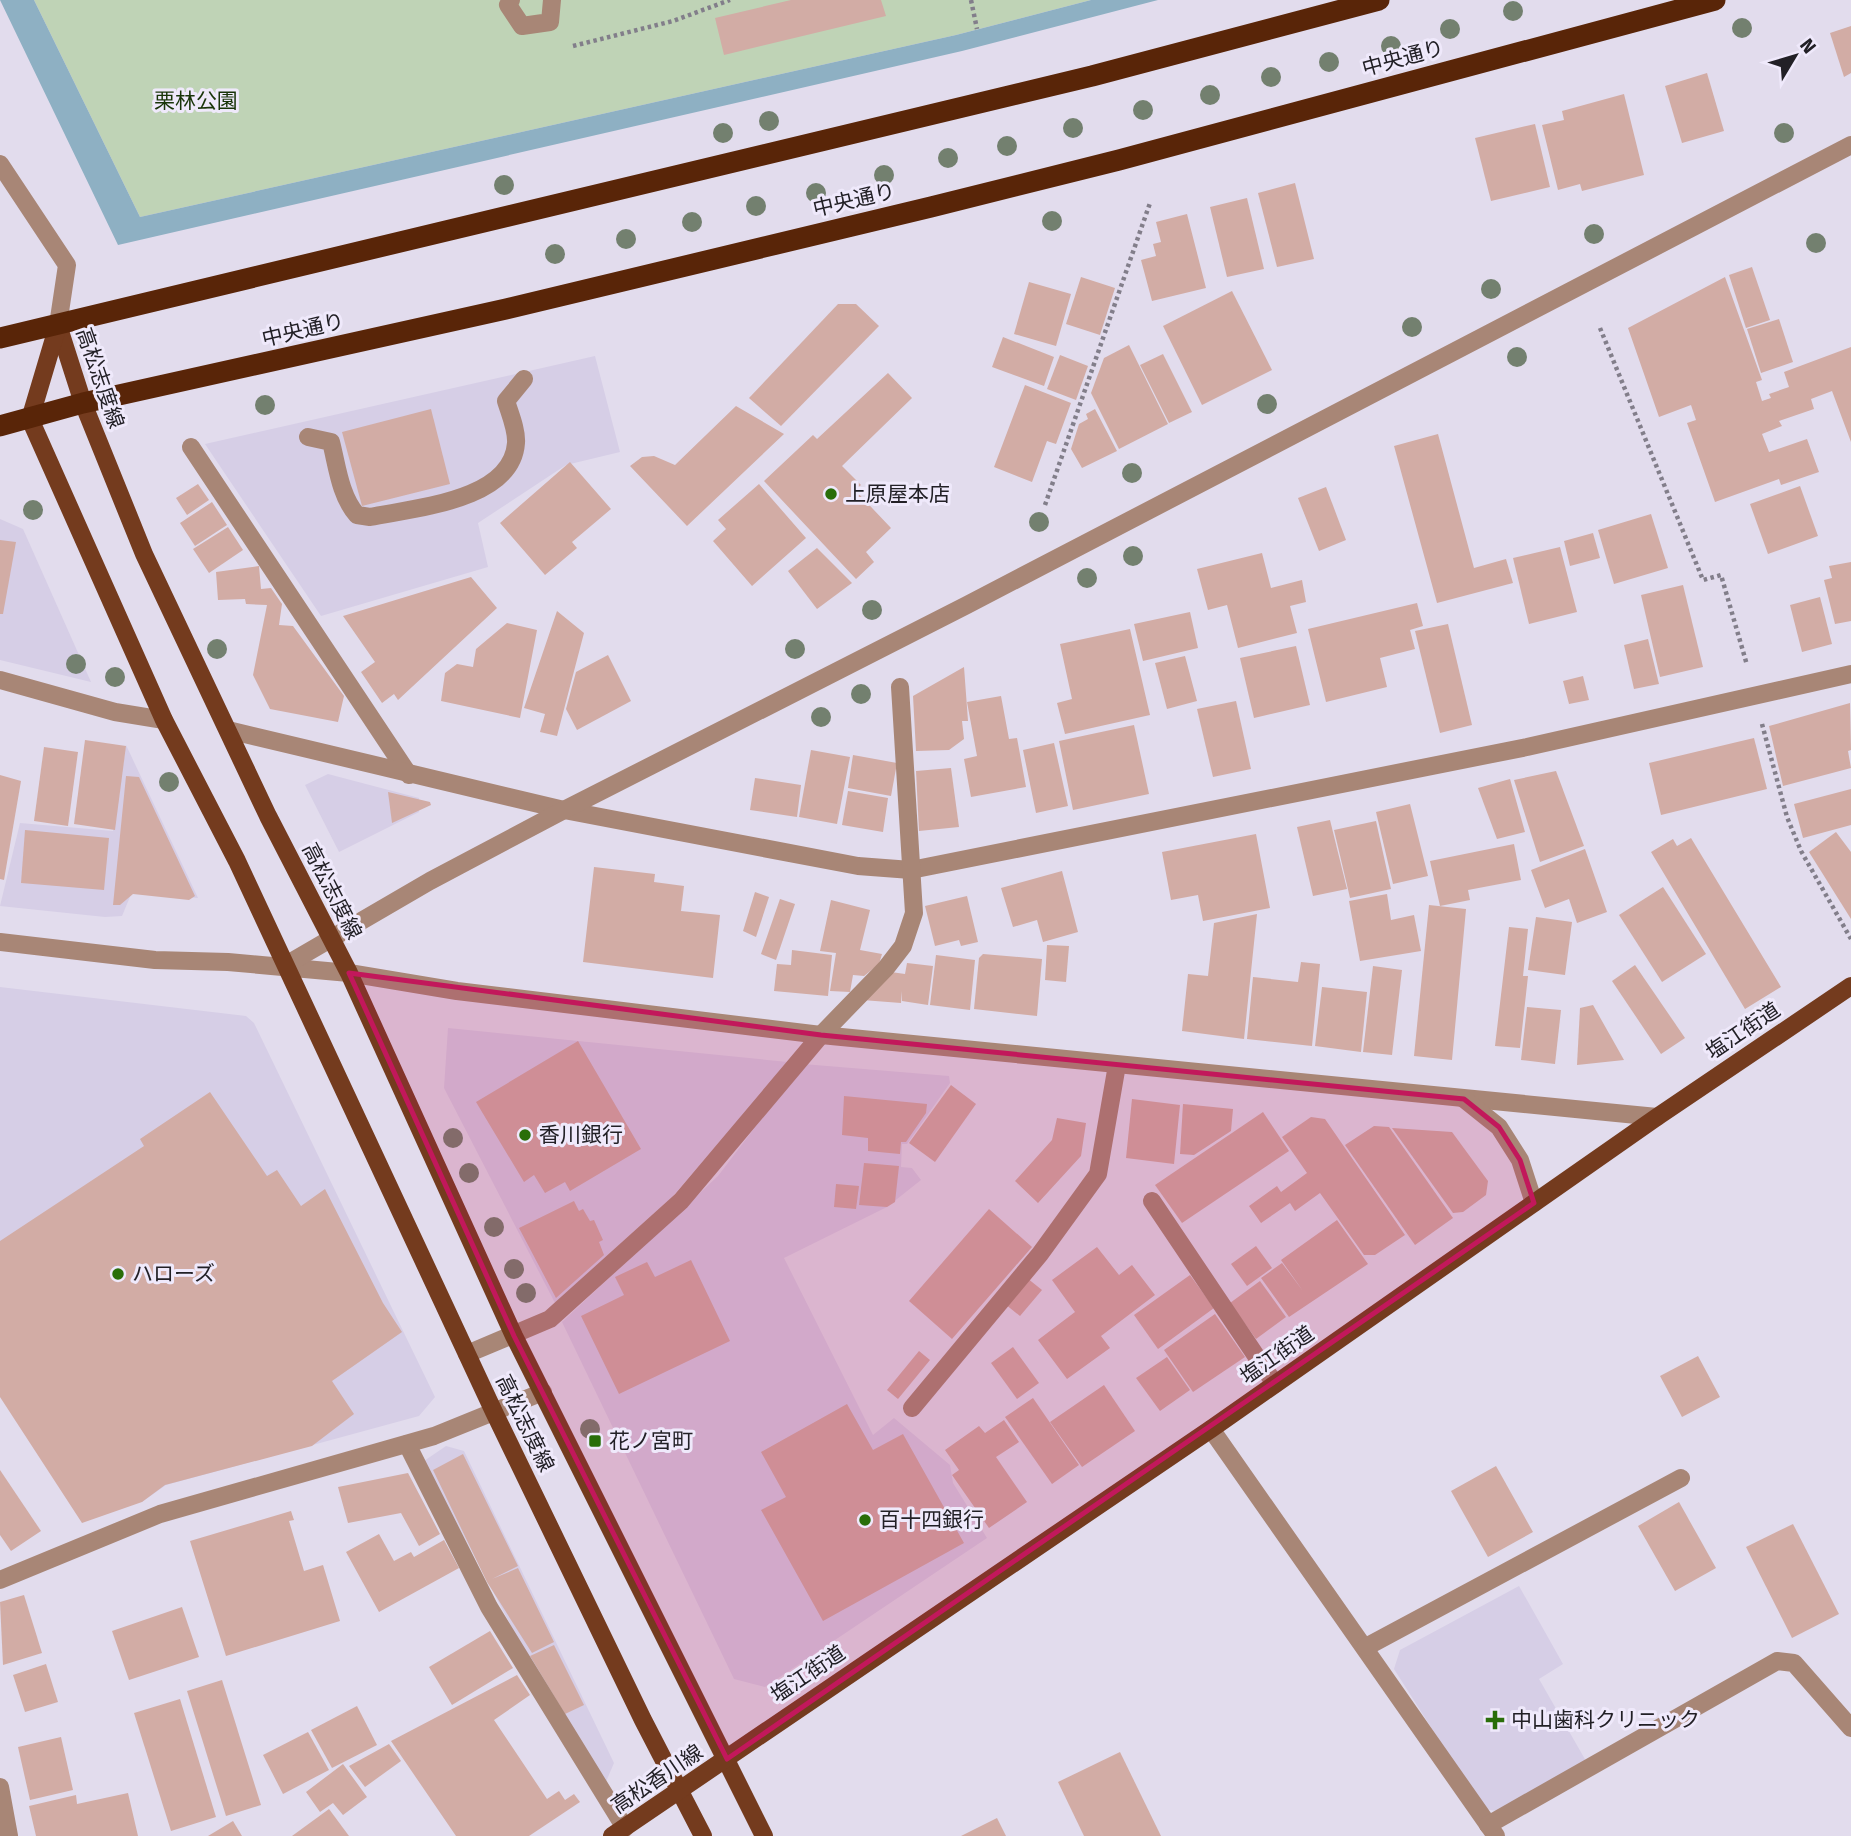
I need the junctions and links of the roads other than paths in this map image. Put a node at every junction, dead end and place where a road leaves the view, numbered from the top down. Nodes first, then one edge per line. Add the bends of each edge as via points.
1 (511, 0) edge
2 (552, 0) edge
3 (1379, 0) edge
4 (1715, 0) edge
5 (1851, 145) edge
6 (0, 164) edge
7 (58, 325) junction
8 (0, 338) edge
9 (524, 379) dead end
10 (83, 403) junction
11 (30, 419) junction
12 (0, 426) edge
13 (308, 437) dead end
14 (191, 447) dead end
15 (1851, 674) edge
16 (0, 680) edge
17 (900, 687) dead end
18 (164, 720) junction
19 (228, 730) junction
20 (408, 775) junction
21 (564, 810) junction
22 (911, 870) junction
23 (330, 940) junction
24 (0, 942) edge
25 (284, 966) junction
26 (349, 974) junction
27 (1851, 986) edge
28 (821, 1035) junction
29 (1118, 1065) junction
30 (1464, 1099) junction
31 (1657, 1117) junction
32 (1152, 1201) dead end
33 (1534, 1203) junction
34 (514, 1336) junction
35 (467, 1354) junction
36 (1275, 1384) junction
37 (543, 1392) junction
38 (912, 1408) dead end
39 (494, 1412) junction
40 (1211, 1429) junction
41 (407, 1444) junction
42 (1681, 1478) dead end
43 (0, 1580) edge
44 (1366, 1647) junction
45 (1851, 1728) edge
46 (727, 1759) junction
47 (0, 1787) edge
48 (680, 1792) junction
49 (1492, 1830) edge
50 (619, 1832) edge
51 (9, 1836) edge
52 (703, 1836) edge
53 (764, 1836) edge

1 - 2 street via 508,5 522,26 550,22
3 - 7 highway via 1092,76
4 - 10 highway, 中央通り via 971,197 506,309
5 - 21 street
6 - 7 street via 66,265
7 - 8 highway
7 - 10 main road, 高松志度線
7 - 11 main road, 高松志度線
9 - 13 street via 506,401 516,441 513,459 495,479 456,499 370,517 357,515 342,485 331,442
10 - 11 highway, 中央通り
10 - 19 main road, 高松志度線 via 140,544
11 - 12 highway, 中央通り
11 - 18 main road, 高松志度線
14 - 20 street
15 - 22 street via 1499,753
16 - 18 street via 115,712
17 - 22 street
18 - 25 main road, 高松志度線 via 237,861
19 - 20 street
19 - 23 main road, 高松志度線
20 - 21 street
21 - 22 street via 858,866
21 - 23 street
22 - 28 street via 914,913 903,946
23 - 25 street
23 - 26 main road, 高松志度線
24 - 25 street via 155,960
25 - 26 street
25 - 35 main road, 高松志度線 via 347,1091
26 - 28 street
26 - 34 main road, 高松志度線
27 - 31 main road, 塩江街道
28 - 29 street
28 - 34 street via 681,1201 550,1320
29 - 30 street
29 - 38 street via 1098,1174 1040,1254
30 - 31 street
30 - 33 street via 1499,1127 1520,1160
31 - 33 main road, 塩江街道
32 - 36 street
33 - 36 main road, 塩江街道
34 - 35 street
34 - 37 main road, 高松志度線
35 - 39 main road, 高松志度線
36 - 40 main road, 塩江街道
37 - 39 street
37 - 46 main road, 高松志度線
39 - 41 street
39 - 48 main road, 高松志度線
40 - 44 street
40 - 46 main road, 塩江街道
41 - 43 street via 160,1514
41 - 50 street via 489,1606
42 - 44 street
44 - 49 street
45 - 49 street via 1794,1663 1777,1661
46 - 48 main road, 高松香川線
46 - 53 main road, 高松志度線
47 - 51 street
48 - 50 main road, 高松香川線
48 - 52 main road, 高松志度線

